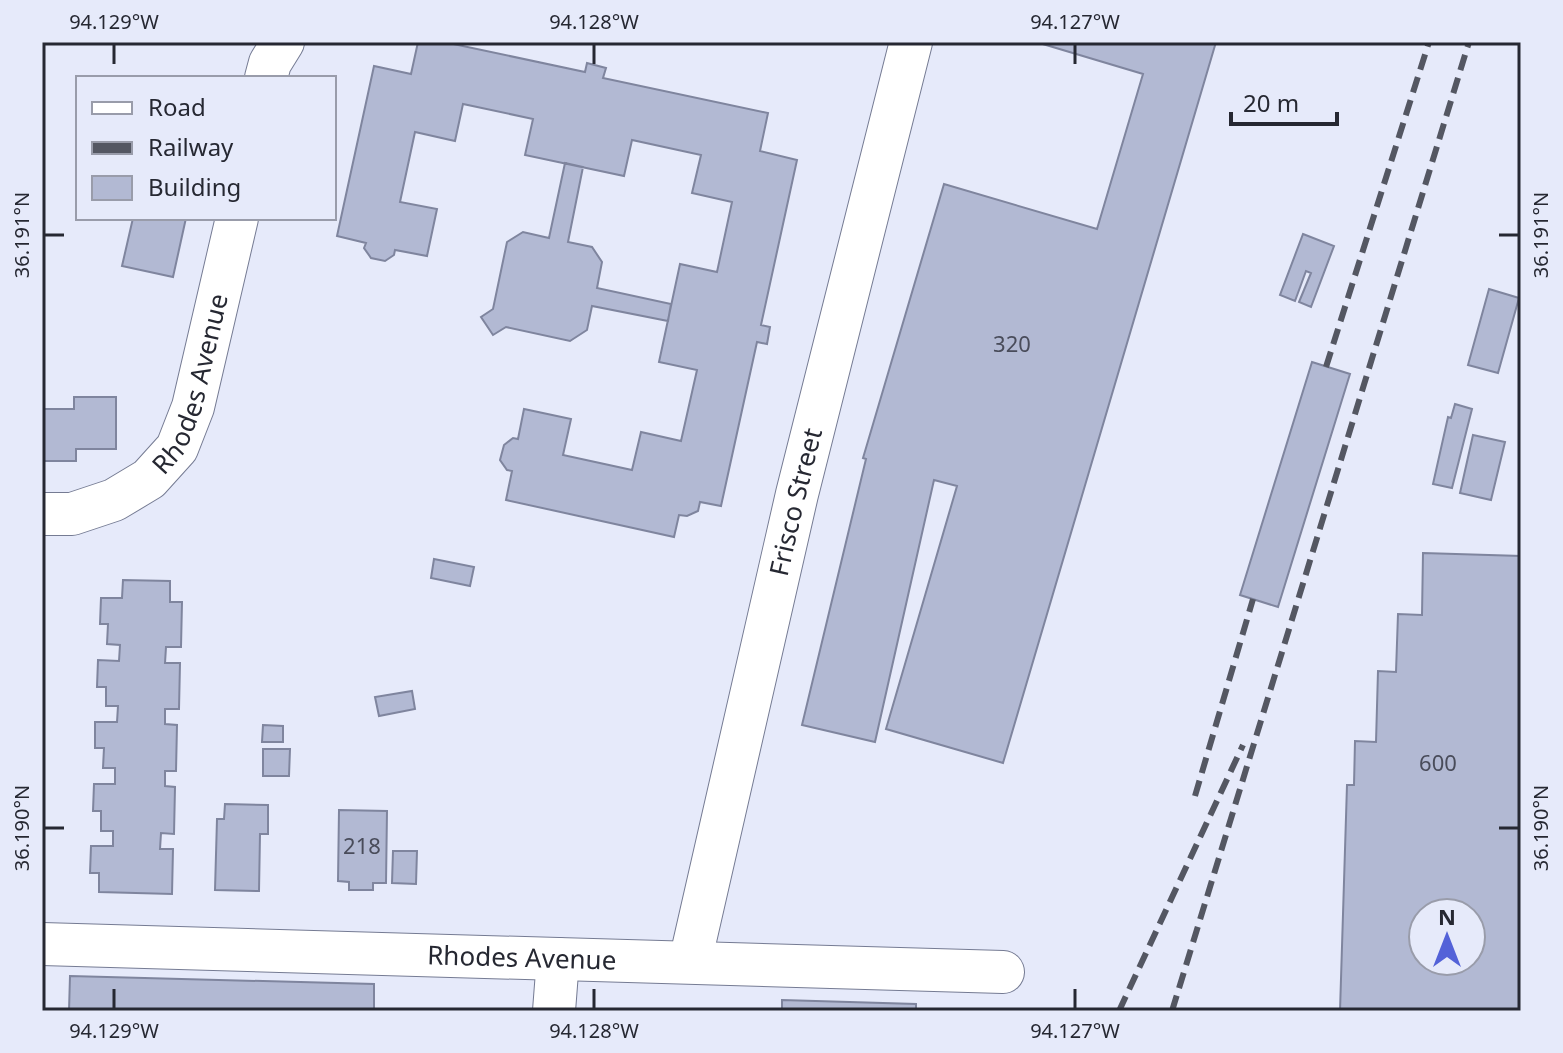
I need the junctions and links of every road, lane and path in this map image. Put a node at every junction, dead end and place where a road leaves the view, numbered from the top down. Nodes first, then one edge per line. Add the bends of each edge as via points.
1 (283, 42) edge
2 (911, 42) edge
3 (267, 76) edge
4 (237, 220) edge
5 (42, 514) edge
6 (42, 944) edge
7 (558, 959) junction
8 (690, 962) junction
9 (1003, 972) dead end
10 (554, 1011) edge

1 - 3 street
2 - 8 street, Frisco Street via 797,494
4 - 5 street, Rhodes Avenue via 193,407 177,448 149,479 114,500 72,514
6 - 7 street, Rhodes Avenue
7 - 8 street, Rhodes Avenue
7 - 10 street
8 - 9 street, Rhodes Avenue

